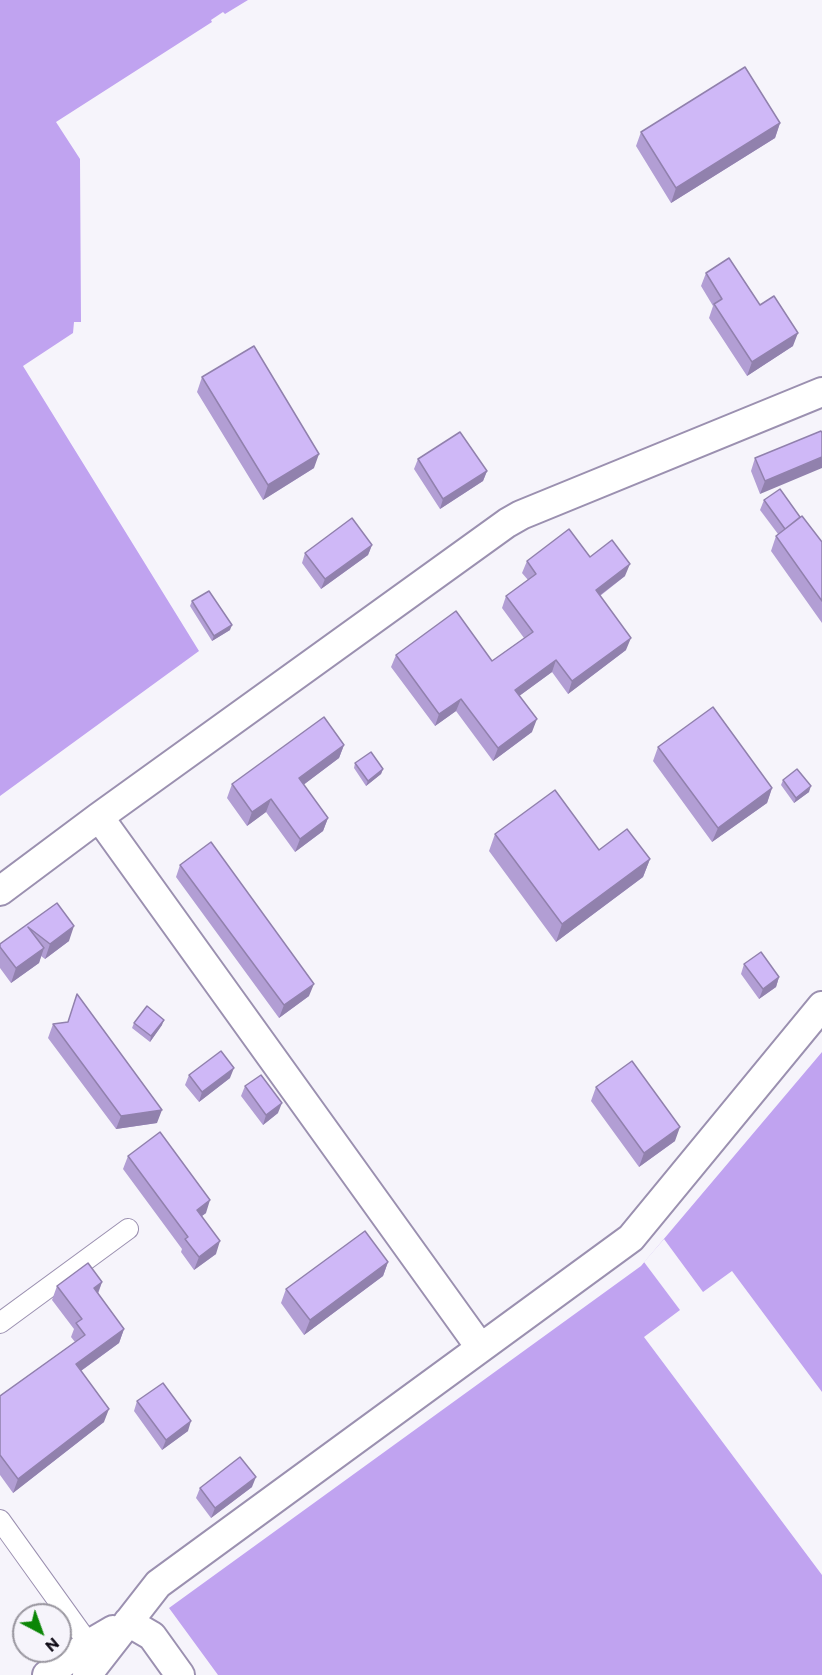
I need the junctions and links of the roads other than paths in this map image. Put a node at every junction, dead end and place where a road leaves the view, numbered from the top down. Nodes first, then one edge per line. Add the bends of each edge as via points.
1 (822, 392) edge
2 (99, 817) junction
3 (0, 891) edge
4 (822, 1006) edge
5 (128, 1229) dead end
6 (0, 1323) edge
7 (480, 1347) junction
8 (0, 1520) edge
9 (128, 1622) junction
10 (89, 1644) junction
11 (47, 1675) edge
12 (87, 1675) edge
13 (180, 1675) edge

1 - 2 street via 507,523
2 - 3 street
2 - 7 street
4 - 7 street via 631,1238
5 - 6 street
7 - 9 street via 158,1584
8 - 10 street
9 - 10 street
9 - 12 street
9 - 13 street via 152,1636
10 - 11 street

